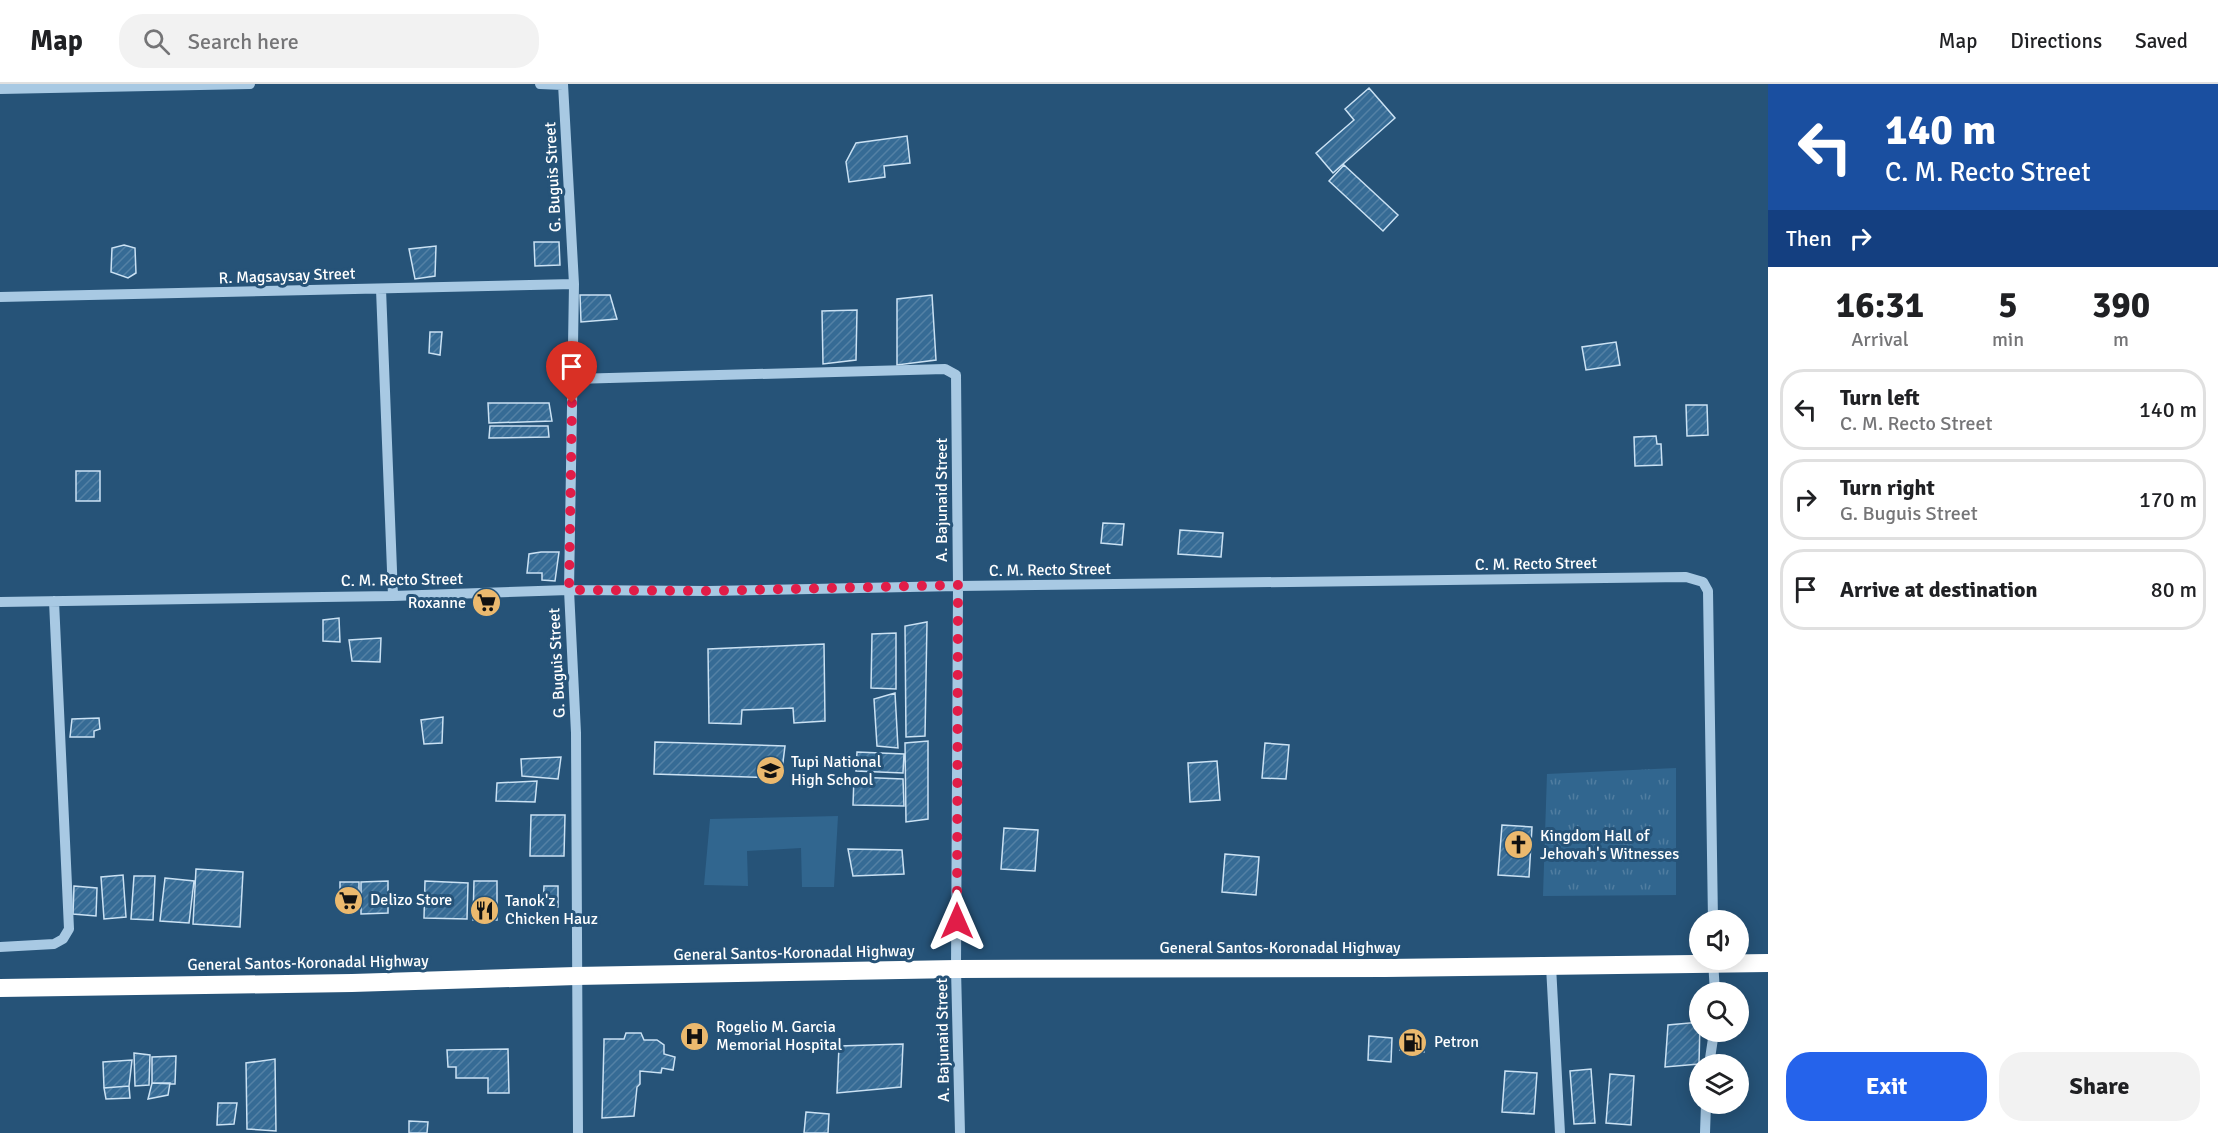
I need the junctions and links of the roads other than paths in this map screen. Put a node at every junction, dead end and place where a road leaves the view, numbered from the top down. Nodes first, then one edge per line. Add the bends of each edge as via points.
1 (250, 84) edge
2 (540, 84) edge
3 (139, 85) edge
4 (563, 85) edge
5 (0, 89) edge
6 (574, 285) junction
7 (381, 289) junction
8 (0, 297) edge
9 (573, 379) junction
10 (958, 585) junction
11 (569, 590) junction
12 (393, 596) junction
13 (54, 601) junction
14 (0, 602) edge
15 (1713, 910) edge
16 (0, 946) edge
17 (1689, 963) edge
18 (1749, 963) edge
19 (1768, 963) edge
20 (1551, 966) junction
21 (956, 969) junction
22 (576, 976) junction
23 (0, 988) edge
24 (1706, 1114) edge
25 (578, 1133) edge
26 (960, 1133) edge
27 (1560, 1133) edge
28 (1705, 1133) edge

1 - 3 street
2 - 4 street
3 - 5 street
4 - 6 street, G. Buguis Street
6 - 7 street, R. Magsaysay Street
6 - 9 street, G. Buguis Street
7 - 8 street, R. Magsaysay Street
7 - 12 street
9 - 10 street, A. Bajunaid Street via 945,369 953,372
9 - 11 street, G. Buguis Street
10 - 11 street, C. M. Recto Street
10 - 15 street, C. M. Recto Street via 1686,577 1703,582 1708,591
10 - 21 street, A. Bajunaid Street
11 - 12 street, C. M. Recto Street
11 - 22 street, G. Buguis Street via 576,733
12 - 13 street, C. M. Recto Street
13 - 14 street, C. M. Recto Street
13 - 16 street via 69,929 54,944
17 - 20 highway, General Santos-Koronadal Highway
18 - 19 highway, General Santos-Koronadal Highway
20 - 21 highway, General Santos-Koronadal Highway
20 - 27 street
21 - 22 highway, General Santos-Koronadal Highway
21 - 26 street, A. Bajunaid Street
22 - 23 highway, General Santos-Koronadal Highway
22 - 25 street, G. Buguis Street
24 - 28 street

